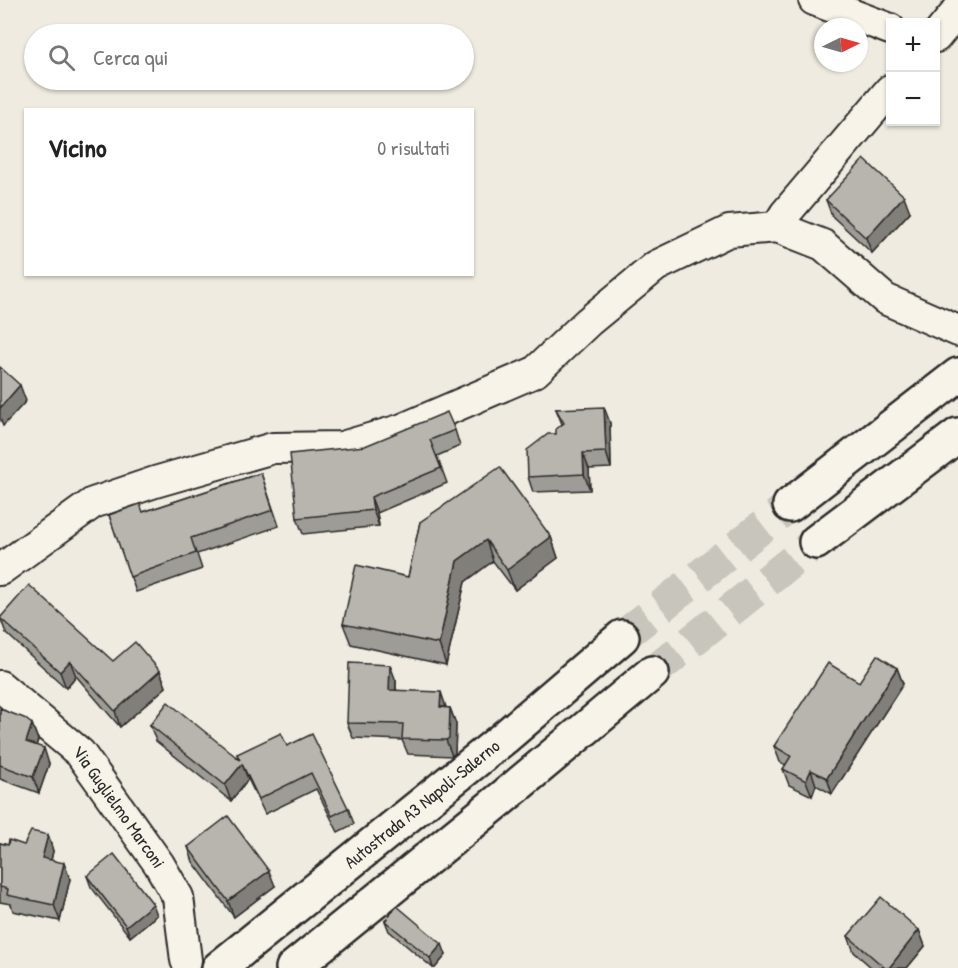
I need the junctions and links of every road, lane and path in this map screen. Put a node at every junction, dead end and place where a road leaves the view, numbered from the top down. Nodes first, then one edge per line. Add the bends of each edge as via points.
1 (814, 0) edge
2 (958, 10) edge
3 (886, 27) edge
4 (940, 32) edge
5 (886, 96) edge
6 (777, 227) junction
7 (958, 331) edge
8 (958, 375) edge
9 (958, 435) edge
10 (790, 505) tunnel mouth
11 (816, 542) tunnel mouth
12 (0, 570) edge
13 (622, 638) tunnel mouth
14 (652, 673) tunnel mouth
15 (0, 686) edge
16 (186, 960) dead end
17 (219, 968) edge
18 (293, 968) edge

1 - 3 street
2 - 4 street
5 - 6 street
6 - 7 street via 823,245 885,298
6 - 12 street via 729,231 657,266 535,372 400,430 342,447 273,448 93,503
8 - 10 highway
9 - 11 highway
13 - 17 highway, Autostrada A3 Napoli-Salerno
14 - 18 highway
15 - 16 street, Via Guglielmo Marconi via 80,753 159,864 178,897

